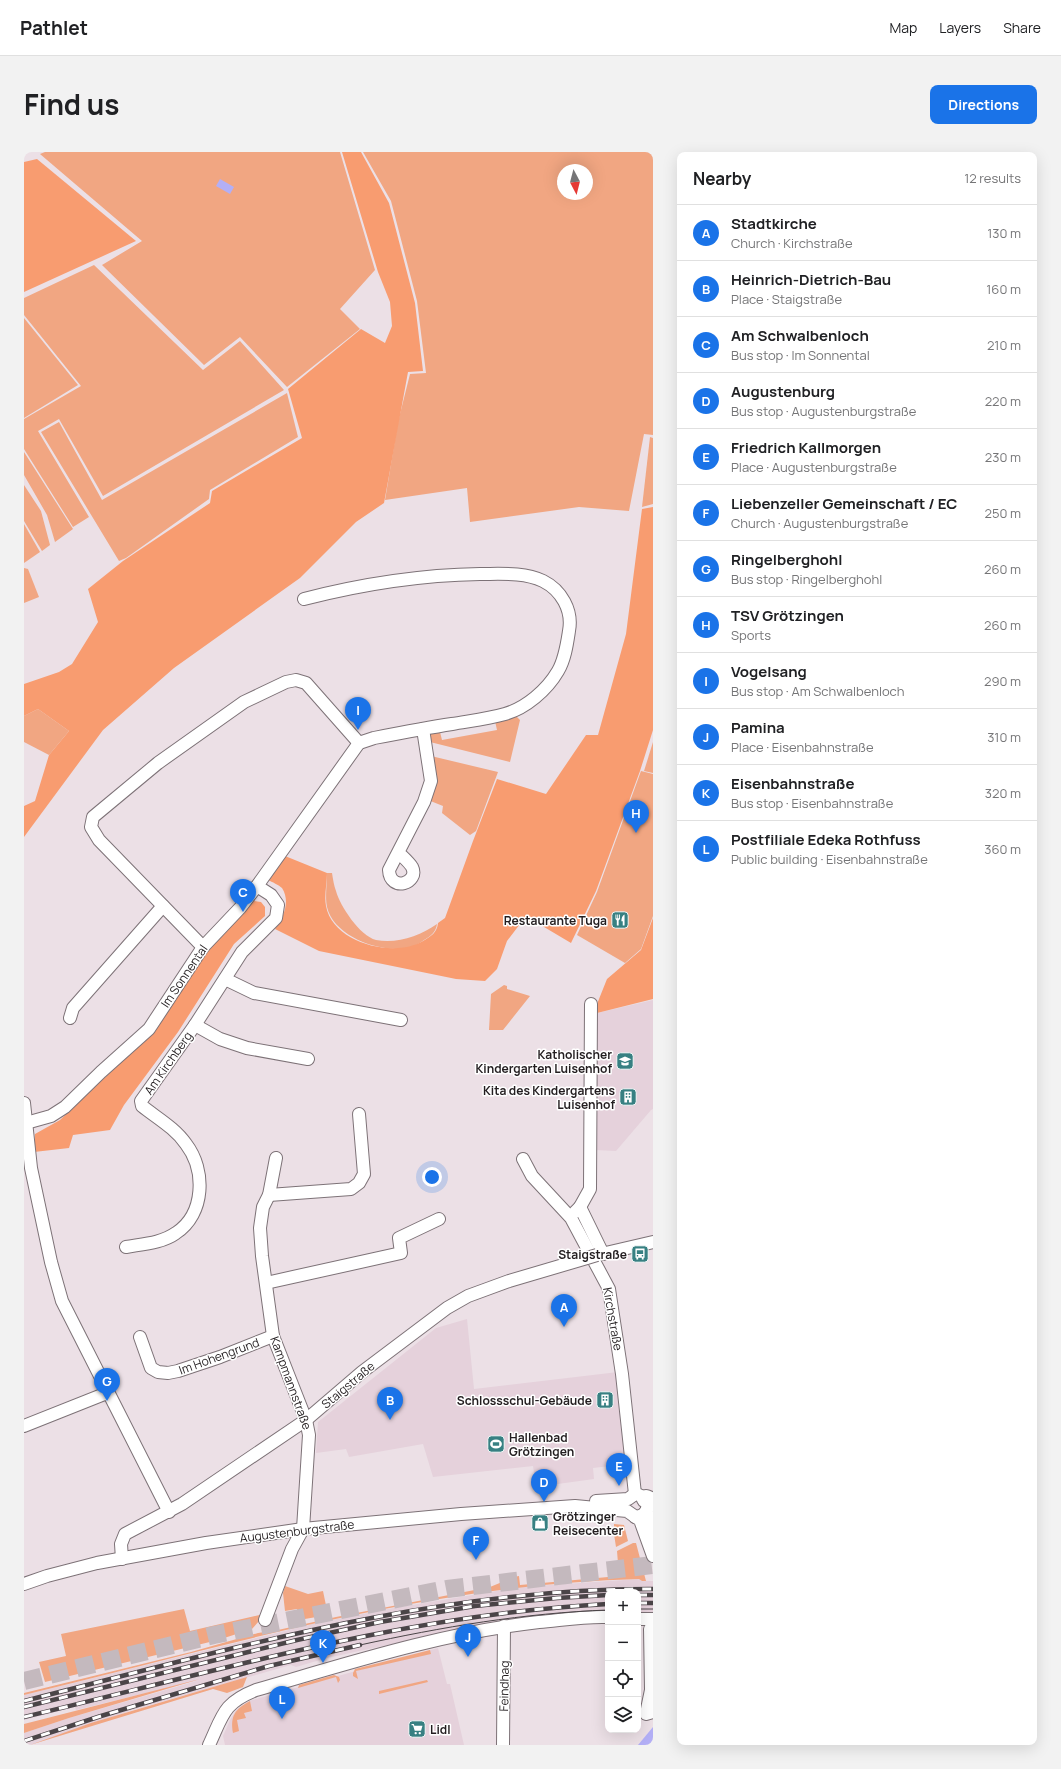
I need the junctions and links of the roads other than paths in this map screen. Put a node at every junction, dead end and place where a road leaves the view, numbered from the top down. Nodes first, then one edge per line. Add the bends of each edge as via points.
1 (304, 599) dead end
2 (423, 729) junction
3 (359, 743) junction
4 (399, 853) dead end
5 (257, 886) junction
6 (162, 906) junction
7 (203, 947) junction
8 (225, 979) junction
9 (591, 1004) dead end
10 (70, 1018) dead end
11 (401, 1020) dead end
12 (195, 1024) junction
13 (308, 1059) dead end
14 (24, 1103) edge
15 (359, 1114) dead end
16 (26, 1123) junction
17 (276, 1158) dead end
18 (522, 1159) dead end
19 (268, 1195) junction
20 (580, 1207) junction
21 (571, 1218) junction
22 (439, 1219) dead end
23 (653, 1242) edge
24 (126, 1247) dead end
25 (596, 1256) junction
26 (266, 1283) junction
27 (273, 1336) junction
28 (140, 1338) dead end
29 (108, 1392) junction
30 (306, 1420) junction
31 (24, 1426) edge
32 (641, 1506) edge
33 (169, 1512) junction
34 (303, 1529) junction
35 (653, 1540) edge
36 (653, 1555) edge
37 (122, 1559) junction
38 (24, 1584) edge
39 (605, 1617) edge
40 (265, 1620) dead end
41 (641, 1620) edge
42 (652, 1624) edge
43 (504, 1626) junction
44 (652, 1689) edge
45 (653, 1712) edge
46 (209, 1745) edge
47 (503, 1745) edge

1 - 2 street via 377,583 484,574 522,575 543,581 560,595 568,609 570,628 566,651 558,671 543,690 530,702 506,714
2 - 3 street
2 - 4 street via 431,782
3 - 5 street, Im Sonnental
3 - 6 street via 306,683 296,680 244,702 158,763 93,817 91,827 99,840
5 - 7 street, Im Sonnental
5 - 8 street, Am Kirchberg via 272,895 278,904 276,918 242,952
6 - 7 street
6 - 10 street via 73,1008
7 - 16 street, Im Sonnental via 149,1029 65,1107 51,1116
8 - 11 street via 254,993
8 - 12 street, Am Kirchberg
9 - 20 street via 590,1189
12 - 13 street, Am Kirchberg via 220,1039 248,1048
12 - 24 street, Am Kirchberg via 142,1100 142,1106 177,1133 195,1157 201,1182 194,1212 176,1233 163,1240
14 - 16 street
15 - 19 street via 364,1174 359,1184 351,1189
16 - 29 street via 31,1168 62,1301
17 - 19 street, Kampmannstraße
18 - 21 street, Kirchstraße via 532,1176
19 - 26 street, Kampmannstraße via 263,1207 260,1228
20 - 21 street
20 - 25 street
21 - 32 street, Kirchstraße via 609,1288
22 - 26 street via 399,1238 401,1253
23 - 25 street, Staigstraße
25 - 30 street, Staigstraße via 509,1281 463,1299 437,1315
26 - 27 street, Kampmannstraße
27 - 28 street, Im Hohengrund via 220,1357 168,1373 151,1368
27 - 30 street, Kampmannstraße
29 - 31 street
29 - 33 street
30 - 33 street, Staigstraße
30 - 34 street, Kampmannstraße via 309,1435
32 - 34 street, Augustenburgstraße via 592,1502 575,1506
32 - 35 street, Kirchstraße via 651,1521
32 - 36 street, Kirchstraße via 642,1525
33 - 37 street, Staigstraße via 125,1534 121,1544
34 - 37 street, Augustenburgstraße via 206,1543
34 - 40 street, Kampmannstraße via 292,1549
35 - 36 street, Kirchstraße
37 - 38 street, Augustenburgstraße via 73,1569
39 - 43 street
41 - 42 street
42 - 44 street
43 - 46 street via 430,1641 240,1696 224,1713
43 - 47 street, Feindhag
44 - 45 street via 646,1714

